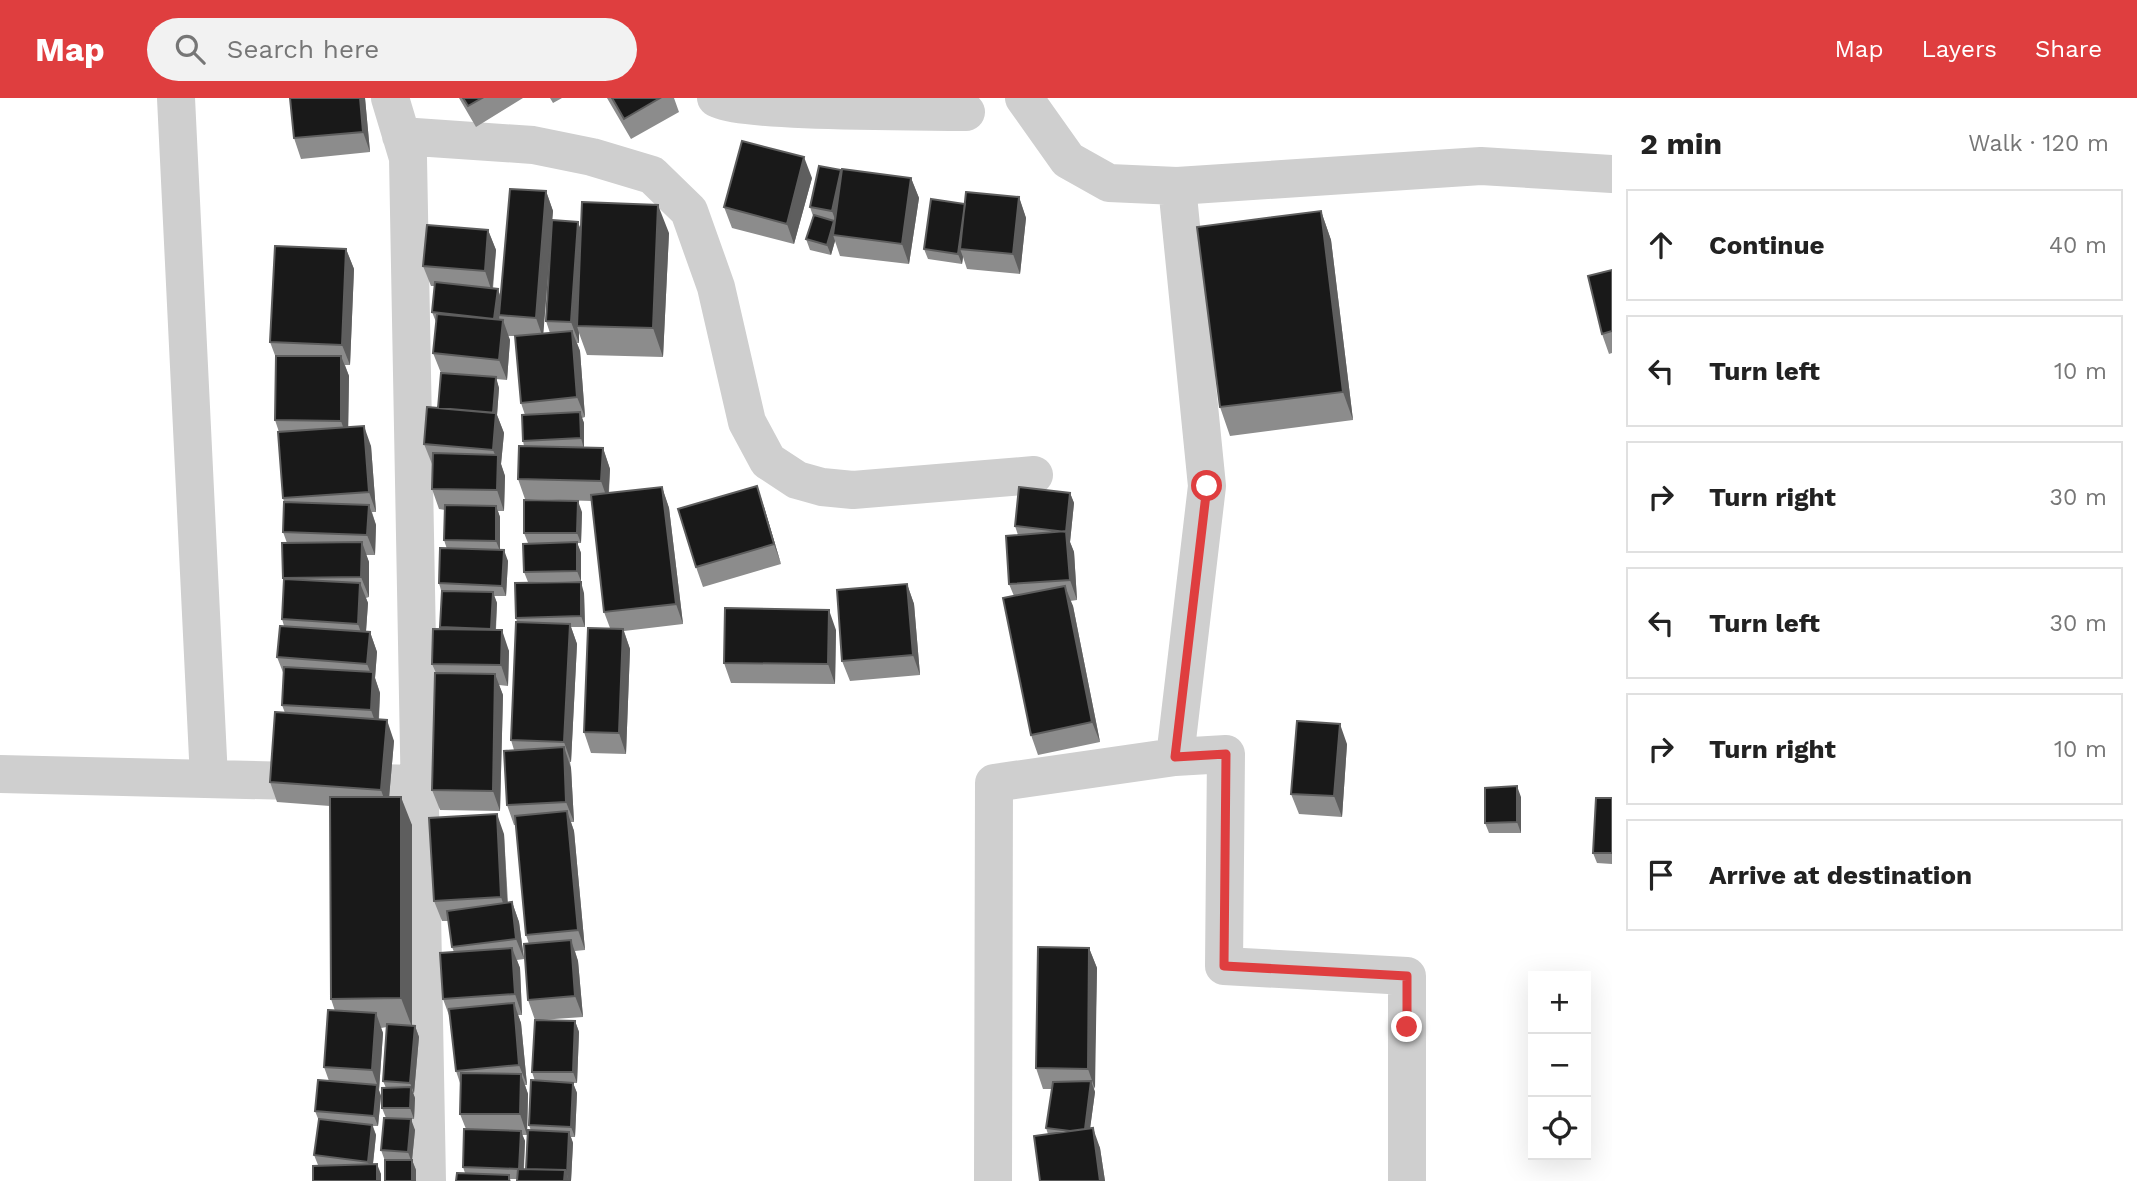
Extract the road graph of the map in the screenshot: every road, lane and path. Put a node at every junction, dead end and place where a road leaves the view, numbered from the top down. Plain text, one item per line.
1 (176, 98) edge
2 (390, 98) edge
3 (716, 98) edge
4 (1024, 98) edge
5 (966, 112) dead end
6 (401, 136) junction
7 (1612, 174) edge
8 (1177, 186) junction
9 (1034, 475) dead end
10 (1175, 757) junction
11 (0, 774) edge
12 (209, 779) junction
13 (418, 784) junction
14 (426, 1181) edge
15 (993, 1181) edge
16 (1407, 1181) edge

1 - 12 street
2 - 6 street
3 - 5 street
4 - 8 street
6 - 9 street
6 - 13 street
7 - 8 street
8 - 10 street
10 - 15 street
10 - 16 street
11 - 12 street
12 - 13 street
13 - 14 street

